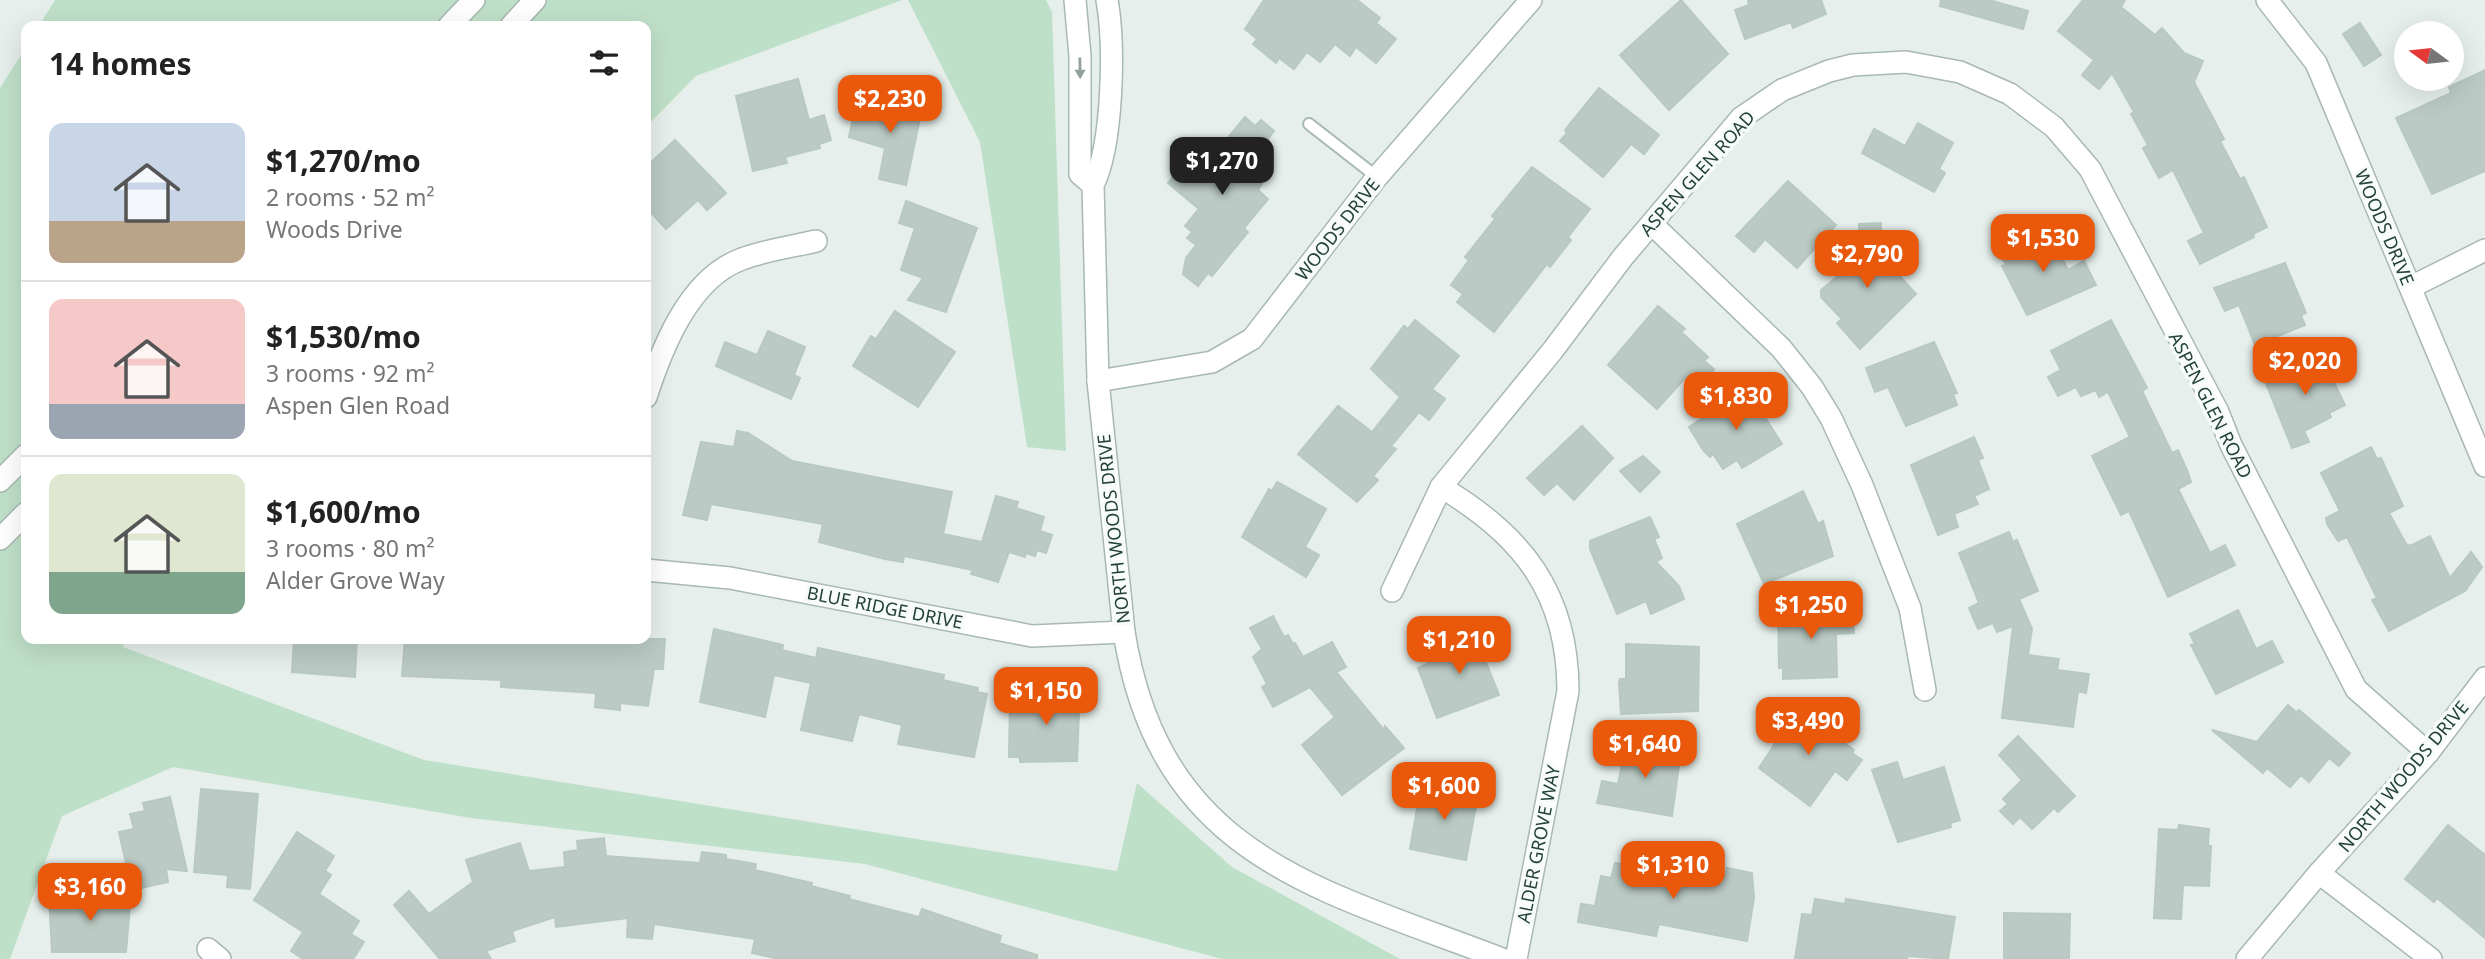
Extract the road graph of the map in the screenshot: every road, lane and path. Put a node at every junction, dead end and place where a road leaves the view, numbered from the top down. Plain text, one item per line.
1 (474, 0) edge
2 (535, 0) edge
3 (1076, 0) edge
4 (1107, 0) edge
5 (1531, 0) edge
6 (2267, 0) edge
7 (454, 21) edge
8 (516, 21) edge
9 (1309, 124) dead end
10 (1377, 177) junction
11 (1093, 186) junction
12 (1651, 224) junction
13 (816, 241) dead end
14 (2485, 250) edge
15 (2411, 287) junction
16 (1098, 381) junction
17 (651, 382) edge
18 (21, 460) edge
19 (2485, 466) edge
20 (0, 481) edge
21 (1441, 487) junction
22 (21, 518) edge
23 (0, 539) edge
24 (651, 570) edge
25 (1392, 591) dead end
26 (1124, 632) junction
27 (2485, 678) edge
28 (1925, 690) dead end
29 (2428, 753) junction
30 (2319, 873) junction
31 (1502, 959) edge
32 (1516, 959) edge
33 (2247, 959) edge
34 (2431, 959) edge

1 - 7 street
2 - 8 street
3 -> 11 street, NORTH WOODS DRIVE
4 - 11 street, NORTH WOODS DRIVE
5 - 10 street, WOODS DRIVE
6 - 15 street, WOODS DRIVE
9 - 10 lane
10 - 16 street, WOODS DRIVE
11 - 16 street, NORTH WOODS DRIVE
12 - 21 street, ASPEN GLEN ROAD
12 - 28 street
12 - 29 street, ASPEN GLEN ROAD
13 - 17 street
14 - 15 street
15 - 19 street, WOODS DRIVE
16 - 26 street, NORTH WOODS DRIVE
18 - 20 street
21 - 25 street, ASPEN GLEN ROAD
21 - 32 street, ALDER GROVE WAY
22 - 23 street
24 - 26 street, BLUE RIDGE DRIVE
26 - 31 street, NORTH WOODS DRIVE
27 - 29 street, NORTH WOODS DRIVE
29 - 30 street, NORTH WOODS DRIVE
30 - 33 street, NORTH WOODS DRIVE
30 - 34 street

